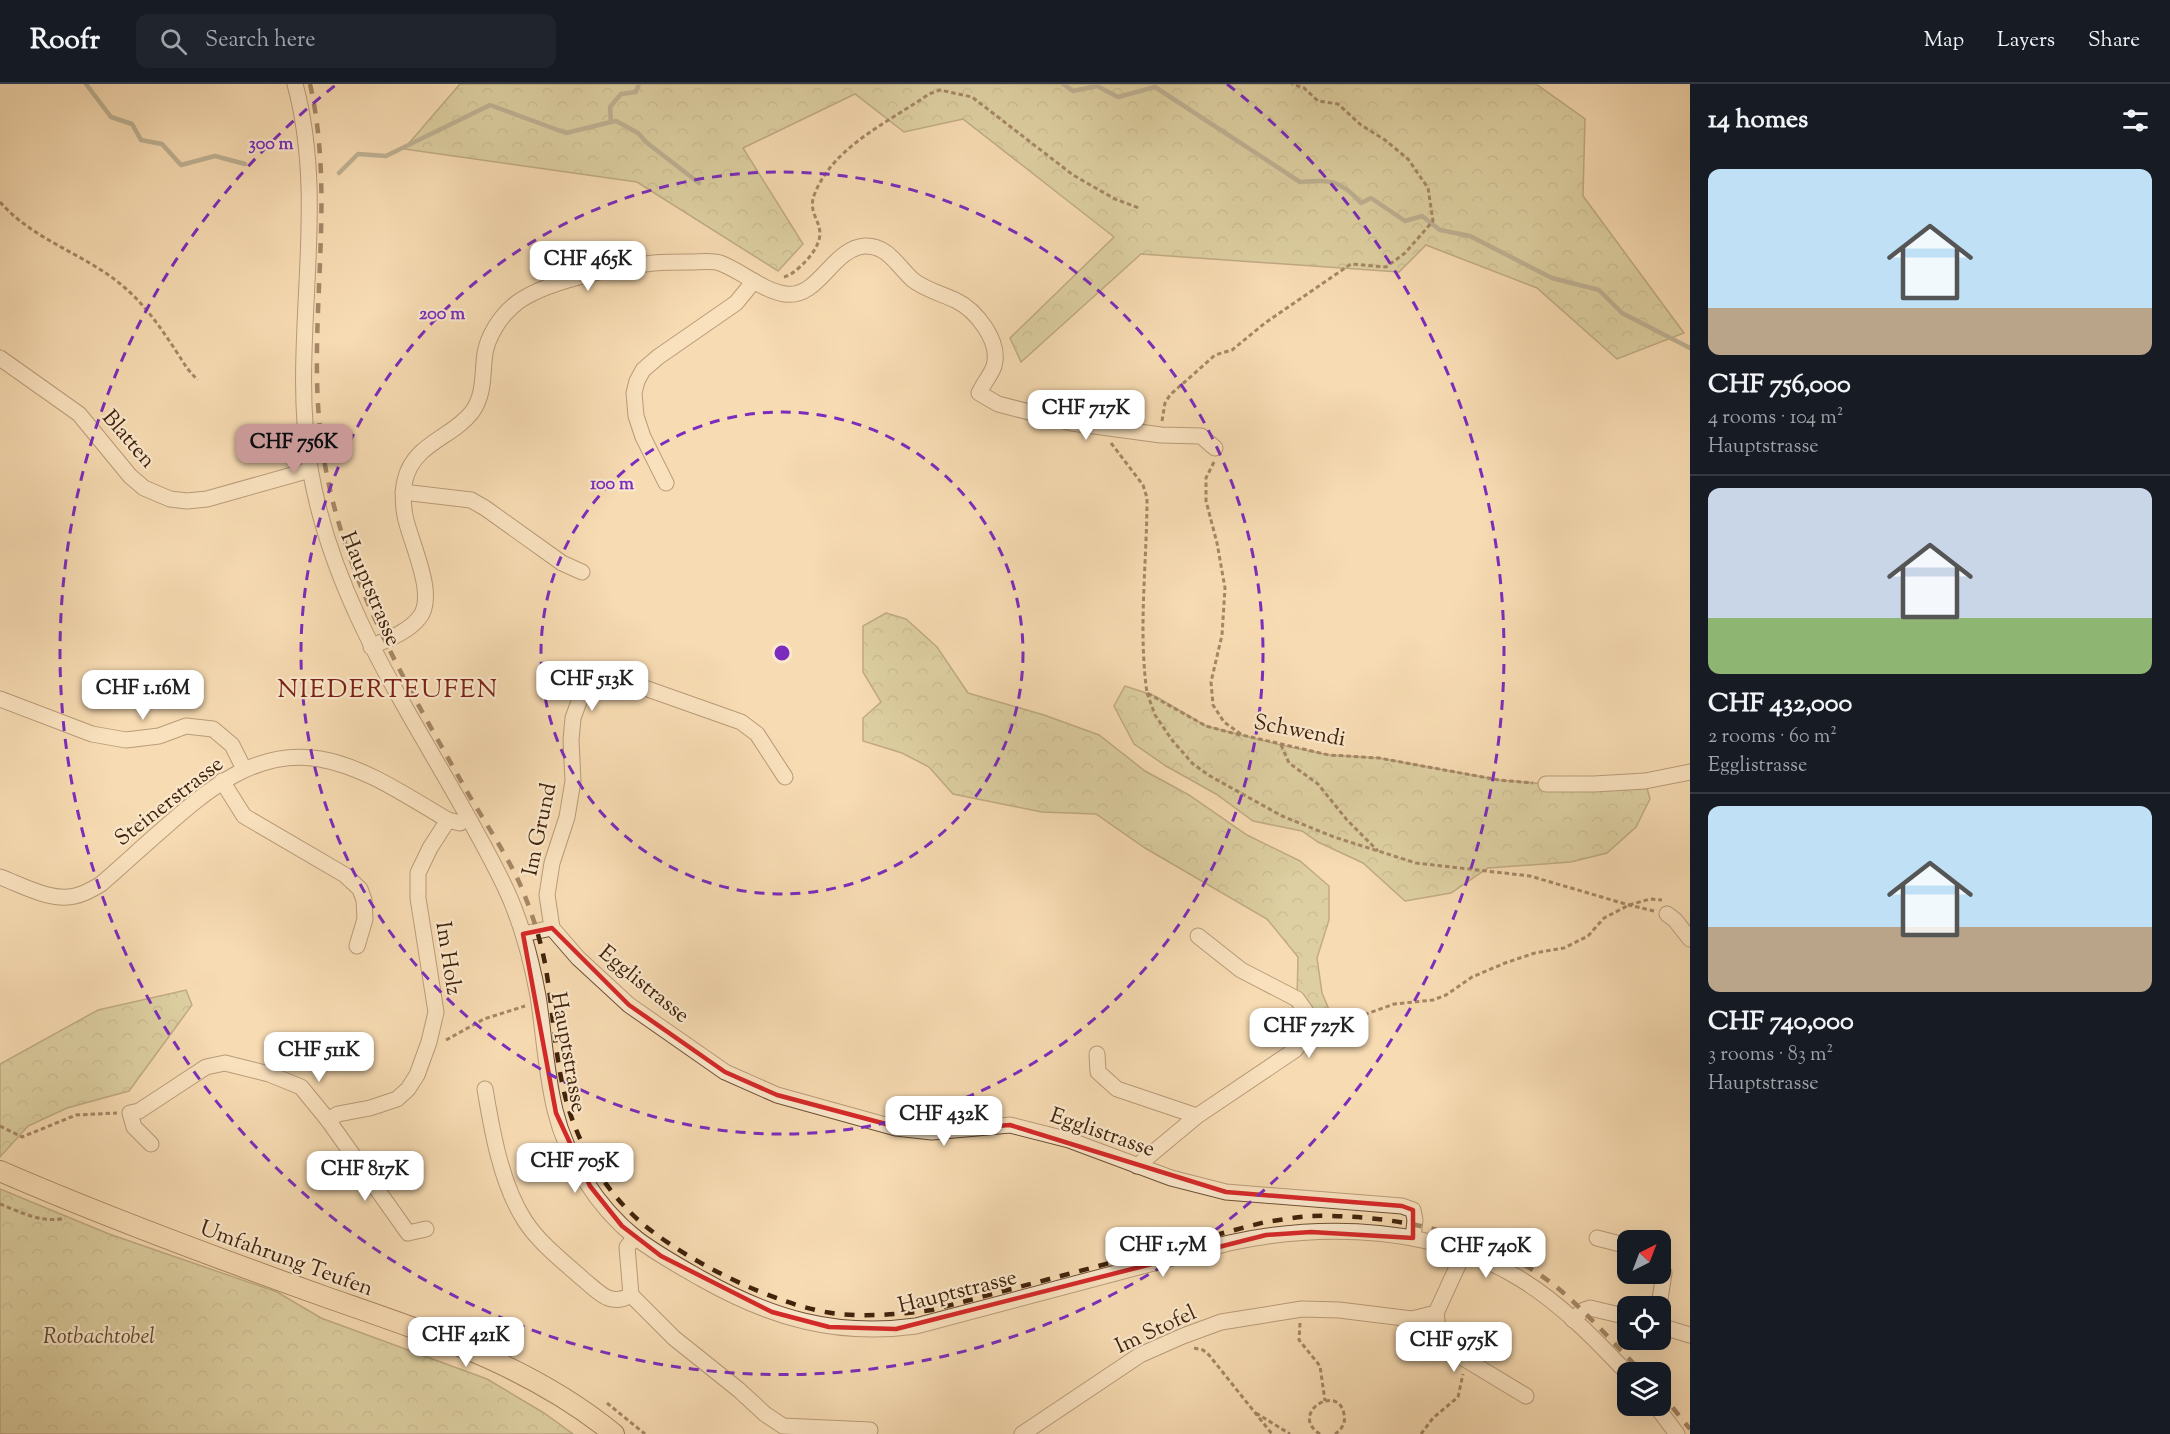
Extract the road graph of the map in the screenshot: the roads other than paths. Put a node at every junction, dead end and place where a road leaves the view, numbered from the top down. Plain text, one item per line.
1 (296, 84) edge
2 (754, 281) junction
3 (0, 358) edge
4 (1215, 448) road end
5 (310, 470) junction
6 (666, 483) dead end
7 (403, 492) junction
8 (582, 572) dead end
9 (371, 646) junction
10 (0, 699) edge
11 (244, 769) junction
12 (1690, 772) edge
13 (785, 777) dead end
14 (222, 781) junction
15 (1546, 784) road end
16 (467, 818) junction
17 (448, 820) junction
18 (0, 877) edge
19 (1668, 907) road end
20 (552, 928) junction
21 (523, 934) junction
22 (1198, 936) dead end
23 (1690, 939) edge
24 (357, 946) dead end
25 (1097, 1054) dead end
26 (485, 1089) dead end
27 (1197, 1116) junction
28 (328, 1120) junction
29 (151, 1144) dead end
30 (1137, 1166) junction
31 (0, 1171) edge
32 (426, 1228) dead end
33 (635, 1238) junction
34 (1413, 1238) junction
35 (1597, 1238) dead end
36 (1617, 1243) edge
37 (1464, 1252) junction
38 (631, 1295) junction
39 (1436, 1313) junction
40 (1617, 1314) edge
41 (1573, 1320) junction
42 (1671, 1329) edge
43 (1690, 1335) edge
44 (1617, 1363) edge
45 (1526, 1396) dead end
46 (1664, 1416) edge
47 (870, 1430) dead end
48 (614, 1434) edge
49 (1022, 1434) edge
50 (1677, 1434) edge

1 - 5 street, Hauptstrasse
2 - 4 street
2 - 6 street
2 - 7 street
3 - 5 street, Blatten
5 - 9 street, Hauptstrasse
7 - 8 street
7 - 9 street
9 - 16 street, Hauptstrasse
10 - 11 street
11 - 14 street, Steinerstrasse
11 - 17 street, Steinerstrasse
12 - 15 street
13 - 20 street, Im Grund
14 - 18 street, Steinerstrasse
14 - 24 street
16 - 17 street
16 - 21 street, Hauptstrasse
17 - 28 street, Im Holz
19 - 23 street
20 - 21 street
20 - 30 street, Egglistrasse
21 - 33 street, Hauptstrasse
22 - 27 street
25 - 27 street
26 - 38 street
27 - 30 street
28 - 29 street
28 - 32 street
30 - 34 street, Egglistrasse
31 - 48 main road, Umfahrung Teufen
33 - 34 street, Hauptstrasse
33 - 38 street
34 - 37 street, Hauptstrasse
35 - 36 street
37 - 39 street
37 - 41 street, Hauptstrasse
38 - 47 street
39 - 45 street
39 - 49 street, Im Stofel
40 - 41 street
41 - 44 street, Hauptstrasse
42 - 43 street
46 - 50 street

